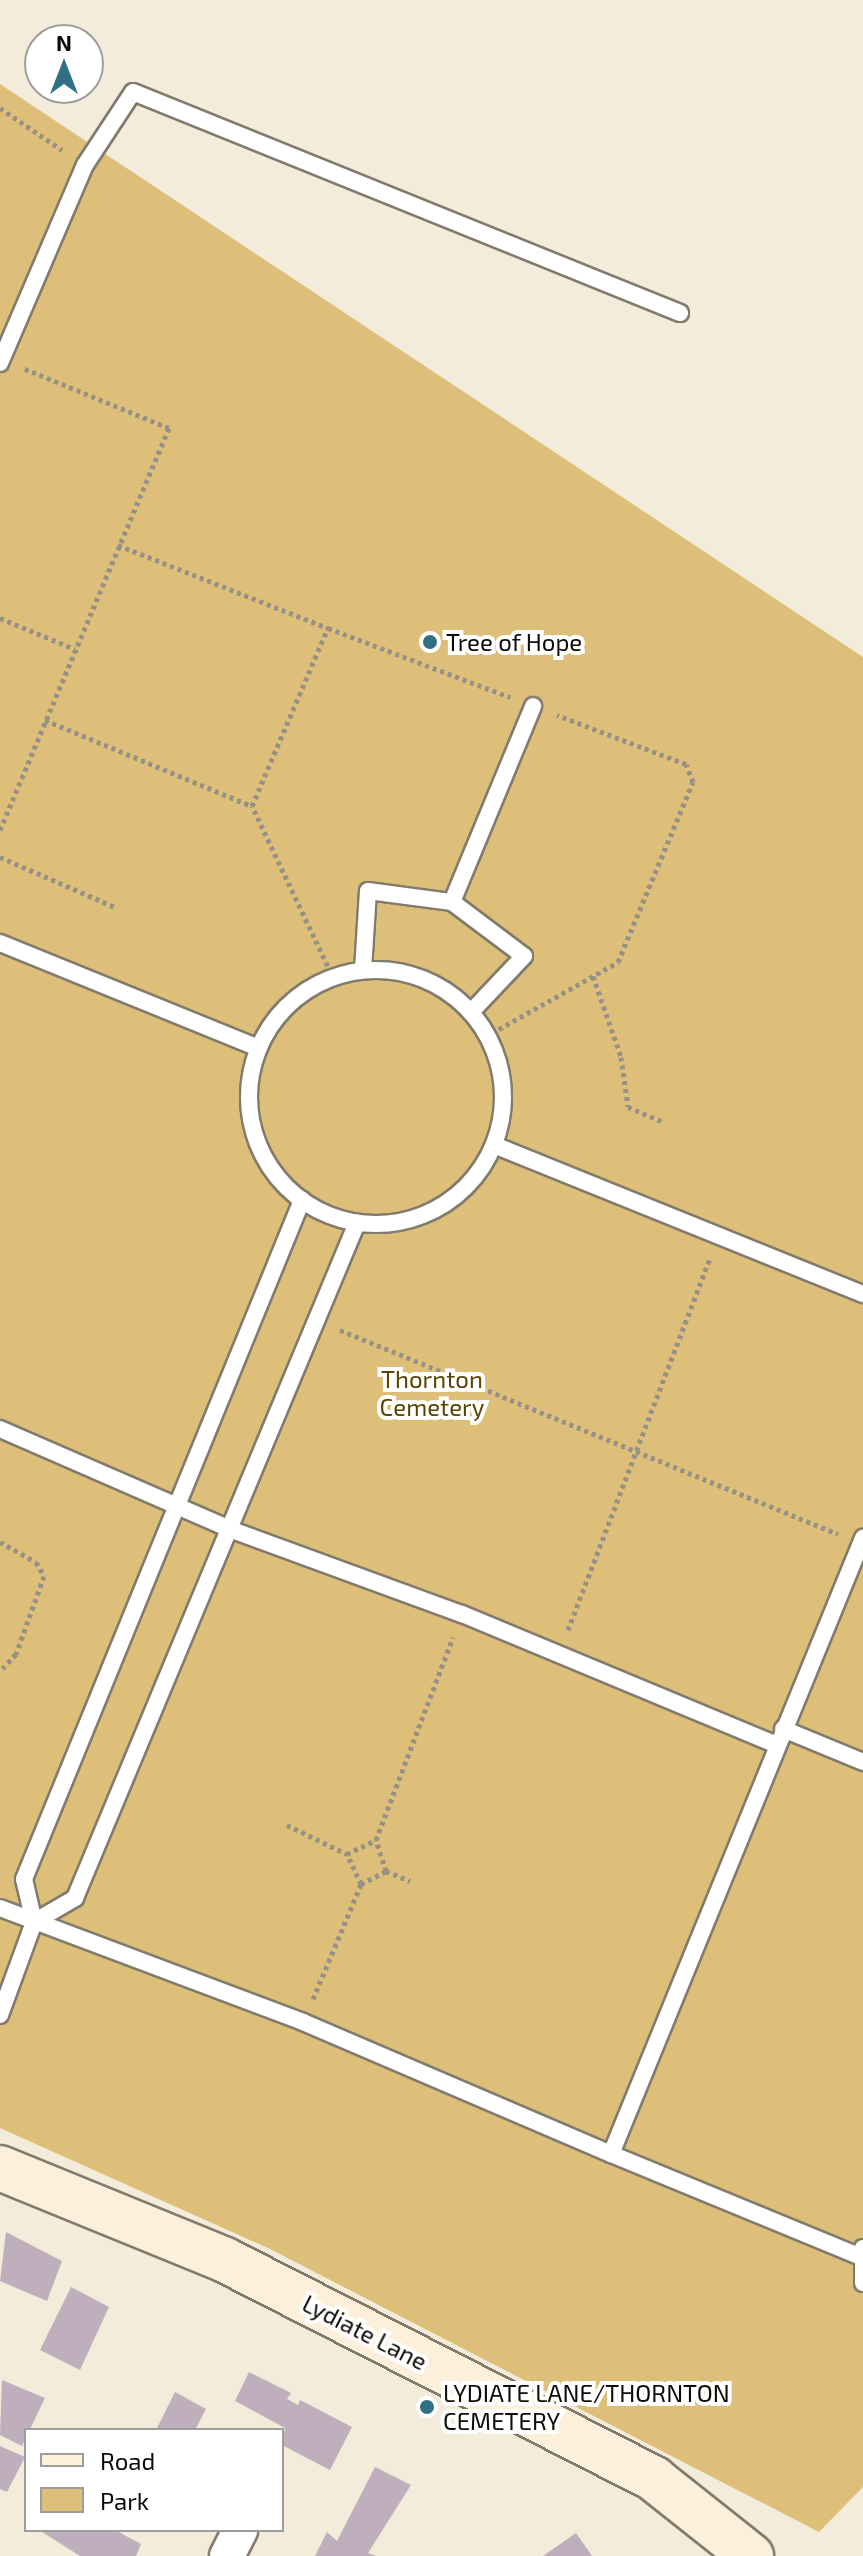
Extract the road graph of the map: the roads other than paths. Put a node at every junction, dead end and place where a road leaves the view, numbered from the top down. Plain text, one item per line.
1 (680, 313) dead end
2 (1, 361) edge
3 (533, 706) road end
4 (452, 902) junction
5 (0, 943) edge
6 (363, 970) junction
7 (471, 1012) junction
8 (258, 1048) junction
9 (494, 1145) junction
10 (302, 1200) junction
11 (357, 1223) junction
12 (863, 1294) edge
13 (0, 1429) edge
14 (178, 1504) junction
15 (232, 1530) junction
16 (862, 1541) edge
17 (783, 1729) junction
18 (776, 1745) junction
19 (863, 1762) edge
20 (0, 1908) edge
21 (34, 1922) junction
22 (0, 2015) edge
23 (611, 2154) junction
24 (0, 2168) edge
25 (862, 2253) edge
26 (863, 2283) edge
27 (239, 2532) edge
28 (227, 2556) edge
29 (751, 2556) edge

1 - 2 lane
3 - 4 lane
4 - 6 lane
4 - 7 lane
5 - 8 lane
6 - 7 lane
6 - 8 lane
7 - 9 lane
8 - 10 lane
9 - 11 lane
9 - 12 lane
10 - 11 lane
10 - 14 lane
11 - 15 lane
13 - 14 lane
14 - 15 lane
14 - 21 lane
15 - 18 lane
15 - 21 lane
16 - 17 lane
17 - 18 lane
17 - 19 lane
18 - 23 lane
20 - 21 lane
21 - 22 lane
21 - 23 lane
23 - 25 lane
24 - 29 main road, Lydiate Lane
25 - 26 lane
27 - 28 street

